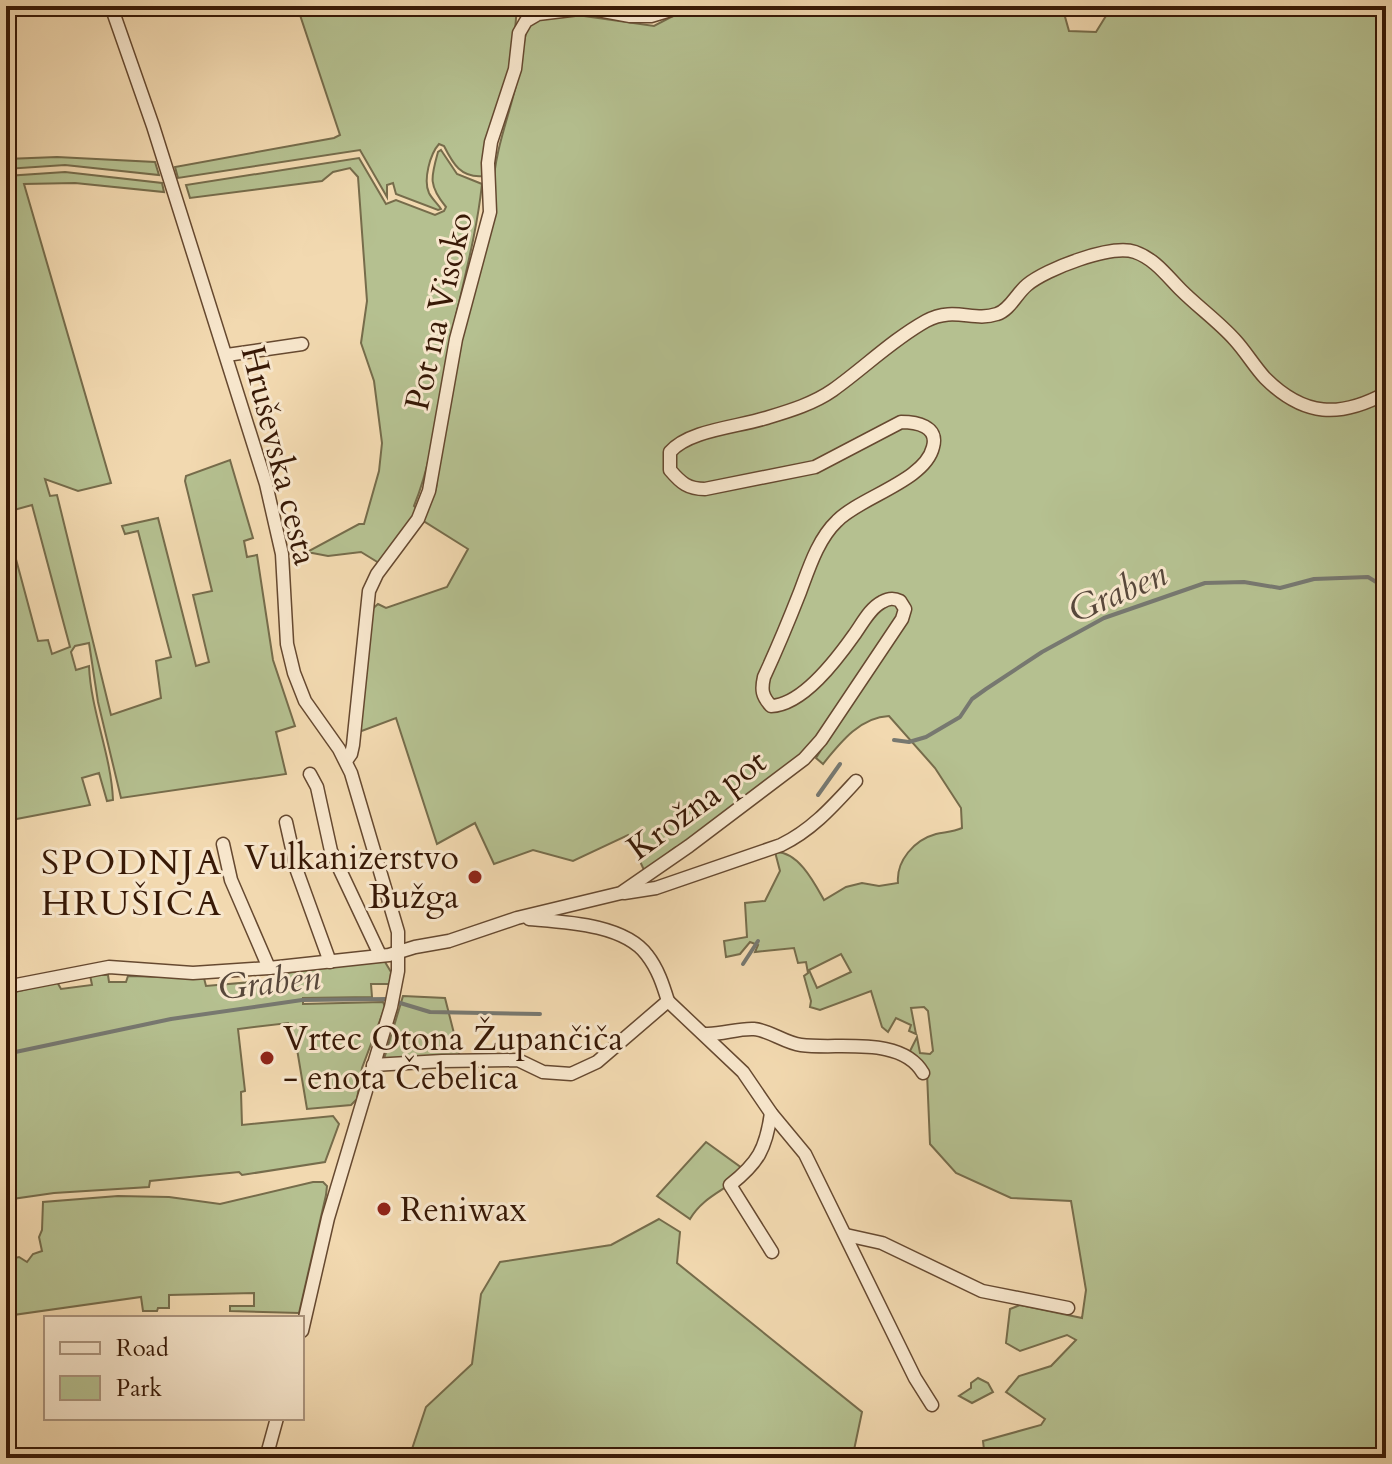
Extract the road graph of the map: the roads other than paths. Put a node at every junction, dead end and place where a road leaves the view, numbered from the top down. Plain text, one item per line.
1 (111, 6) edge
2 (526, 6) edge
3 (684, 6) edge
4 (526, 21) junction
5 (302, 344) dead end
6 (227, 355) junction
7 (1386, 393) edge
8 (346, 761) junction
9 (310, 774) dead end
10 (856, 781) dead end
11 (286, 822) dead end
12 (223, 844) dead end
13 (621, 893) junction
14 (517, 918) junction
15 (399, 952) junction
16 (380, 955) junction
17 (330, 962) junction
18 (269, 968) junction
19 (6, 987) edge
20 (668, 1001) junction
21 (705, 1034) junction
22 (373, 1065) junction
23 (923, 1073) dead end
24 (771, 1113) junction
25 (846, 1235) junction
26 (772, 1252) dead end
27 (1068, 1308) dead end
28 (304, 1322) edge
29 (932, 1405) dead end
30 (276, 1420) edge
31 (266, 1458) edge

1 - 6 street, Hruševska cesta
2 - 4 street, Pot na Visoko
3 - 4 street
4 - 8 street, Pot na Visoko
5 - 6 street
6 - 8 street, Hruševska cesta
7 - 13 street, Krožna pot
8 - 15 street, Hruševska cesta
9 - 16 street
10 - 13 street, Krožna pot
11 - 17 street
12 - 18 street
13 - 14 street, Krožna pot
14 - 15 street, Krožna pot
14 - 20 street, Krožna pot
15 - 16 street, Krožna pot
15 - 22 street, Hruševska cesta
16 - 17 street, Krožna pot
17 - 18 street, Krožna pot
18 - 19 street, Krožna pot
20 - 21 street, Krožna pot
20 - 22 street
21 - 23 street
21 - 24 street, Krožna pot
22 - 28 street, Hruševska cesta
24 - 25 street, Krožna pot
24 - 26 street
25 - 27 street
25 - 29 street, Krožna pot
30 - 31 street

